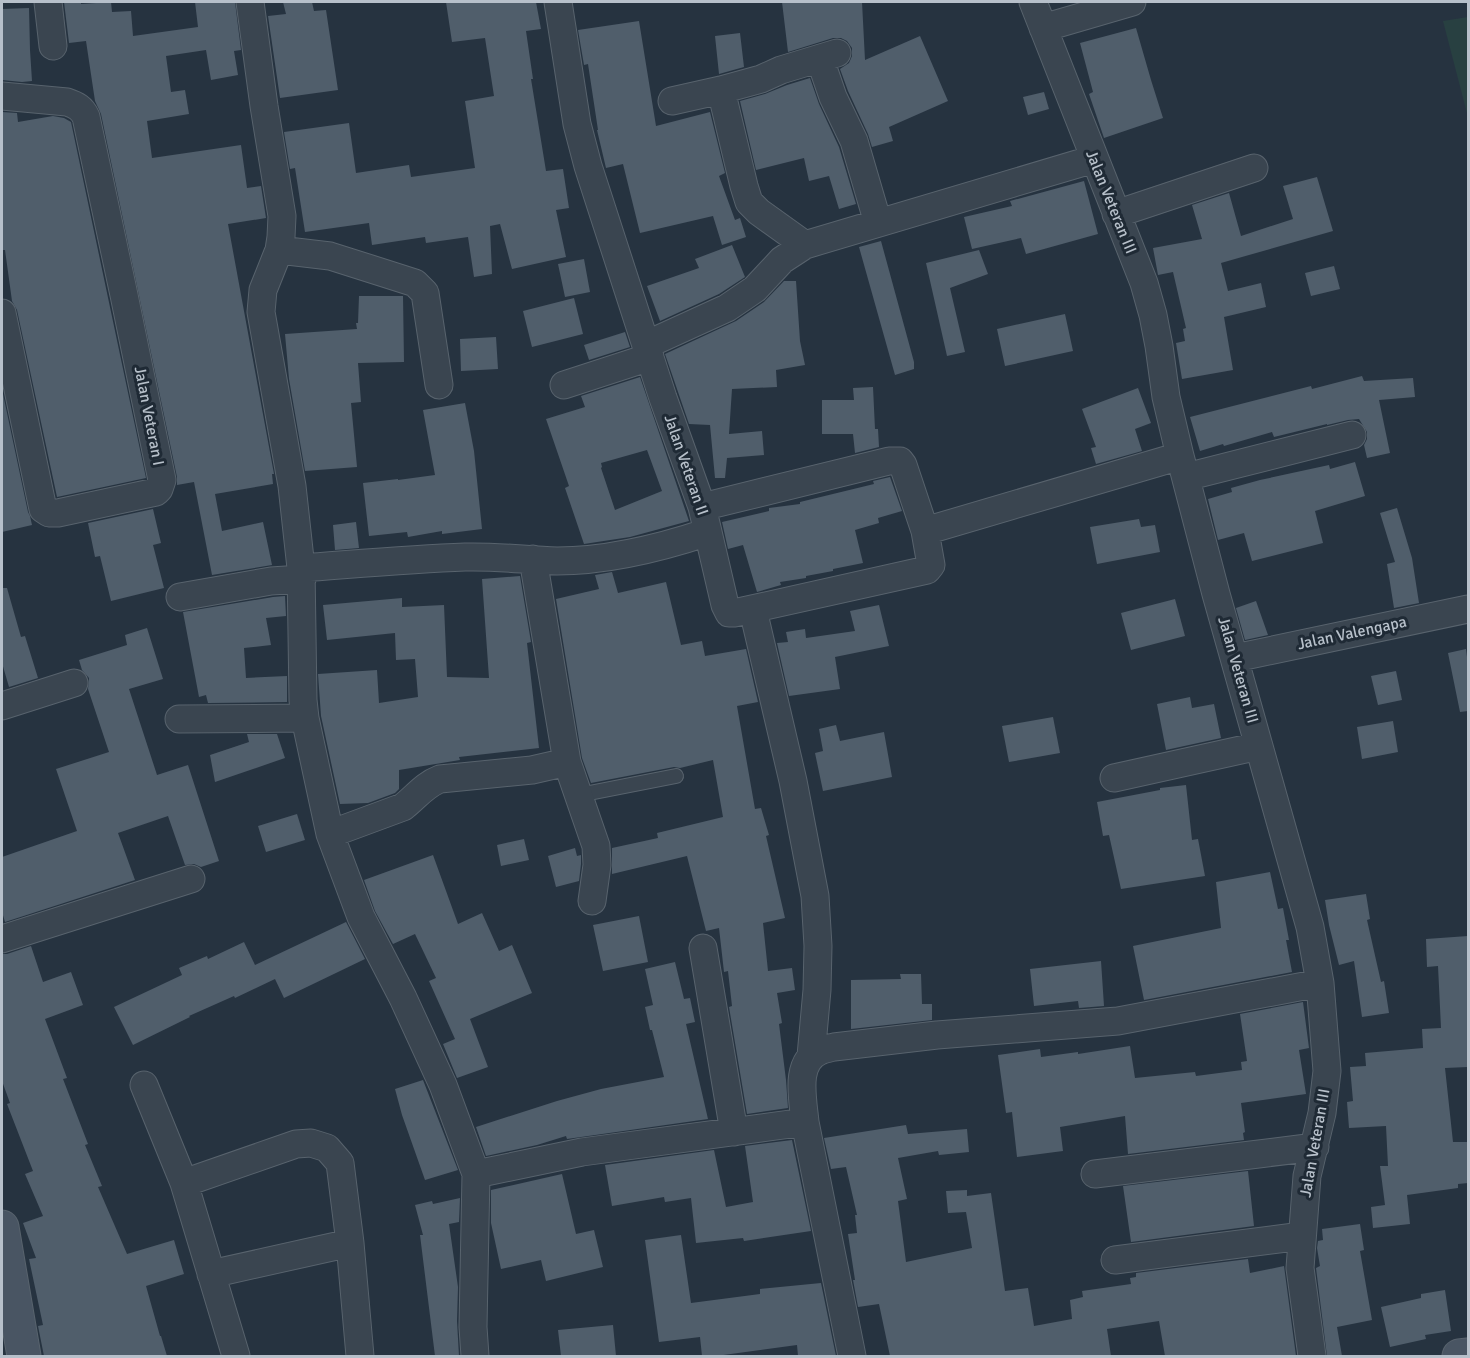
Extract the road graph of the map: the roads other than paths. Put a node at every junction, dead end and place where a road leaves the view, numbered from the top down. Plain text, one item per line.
1 (48, 2) edge
2 (250, 2) edge
3 (558, 2) edge
4 (1033, 2) edge
5 (1132, 2) edge
6 (1043, 28) junction
7 (53, 46) dead end
8 (721, 90) junction
9 (2, 96) edge
10 (672, 101) dead end
11 (1094, 159) junction
12 (1254, 168) dead end
13 (1116, 214) junction
14 (878, 223) junction
15 (805, 245) junction
16 (279, 250) junction
17 (2, 313) edge
18 (648, 351) junction
19 (564, 385) dead end
20 (439, 386) dead end
21 (1352, 435) dead end
22 (1183, 466) junction
23 (705, 520) junction
24 (925, 531) junction
25 (533, 559) junction
26 (302, 574) junction
27 (180, 597) dead end
28 (1468, 609) edge
29 (753, 610) junction
30 (1235, 658) junction
31 (74, 683) dead end
32 (2, 706) edge
33 (305, 718) junction
34 (179, 719) dead end
35 (1259, 746) junction
36 (567, 762) junction
37 (676, 776) dead end
38 (1114, 778) dead end
39 (579, 795) junction
40 (330, 834) junction
41 (190, 879) dead end
42 (592, 901) dead end
43 (2, 939) edge
44 (703, 948) dead end
45 (1320, 983) junction
46 (811, 1056) junction
47 (144, 1085) dead end
48 (805, 1122) junction
49 (734, 1132) junction
50 (1315, 1147) junction
51 (476, 1174) junction
52 (1095, 1174) dead end
53 (184, 1183) junction
54 (2, 1227) edge
55 (1302, 1236) junction
56 (350, 1243) junction
57 (1115, 1260) dead end
58 (212, 1274) junction
59 (1468, 1355) edge
60 (24, 1356) edge
61 (236, 1356) edge
62 (360, 1356) edge
63 (475, 1356) edge
64 (852, 1356) edge
65 (1312, 1356) edge
66 (1459, 1356) edge

1 - 7 street
2 - 16 street
3 - 18 street, Jalan Veteran II
4 - 6 street, Jalan Veteran III
5 - 6 street
6 - 11 street, Jalan Veteran III
8 - 10 street
8 - 14 street
8 - 15 street
9 - 17 street, Jalan Veteran I
11 - 13 street, Jalan Veteran III
11 - 14 street
12 - 13 street
13 - 22 street, Jalan Veteran III
14 - 15 street
15 - 18 street
16 - 20 street
16 - 26 street
18 - 19 street
18 - 23 street, Jalan Veteran II
21 - 22 street
22 - 24 street
22 - 30 street, Jalan Veteran III
23 - 24 street
23 - 25 street, Jalan Veteran II
23 - 29 street
24 - 29 street
25 - 26 street, Jalan Veteran II
25 - 36 street
26 - 27 street, Jalan Veteran II
26 - 33 street
28 - 30 street, Jalan Valengapa
29 - 46 street
30 - 35 street, Jalan Veteran III
31 - 32 street
33 - 34 street
33 - 40 street
35 - 38 street
35 - 45 street, Jalan Veteran III
36 - 39 street
36 - 40 street
37 - 39 lane
39 - 42 street
40 - 51 street
41 - 43 street
44 - 49 street
45 - 46 street
45 - 50 street, Jalan Veteran III
46 - 48 street
47 - 53 street
48 - 49 street
48 - 64 street
49 - 51 street
50 - 52 street
50 - 55 street, Jalan Veteran III
51 - 63 street
53 - 56 street
53 - 58 street
54 - 60 street
55 - 57 street
55 - 65 street, Jalan Veteran III
56 - 58 street
56 - 62 street
58 - 61 street
59 - 66 street

